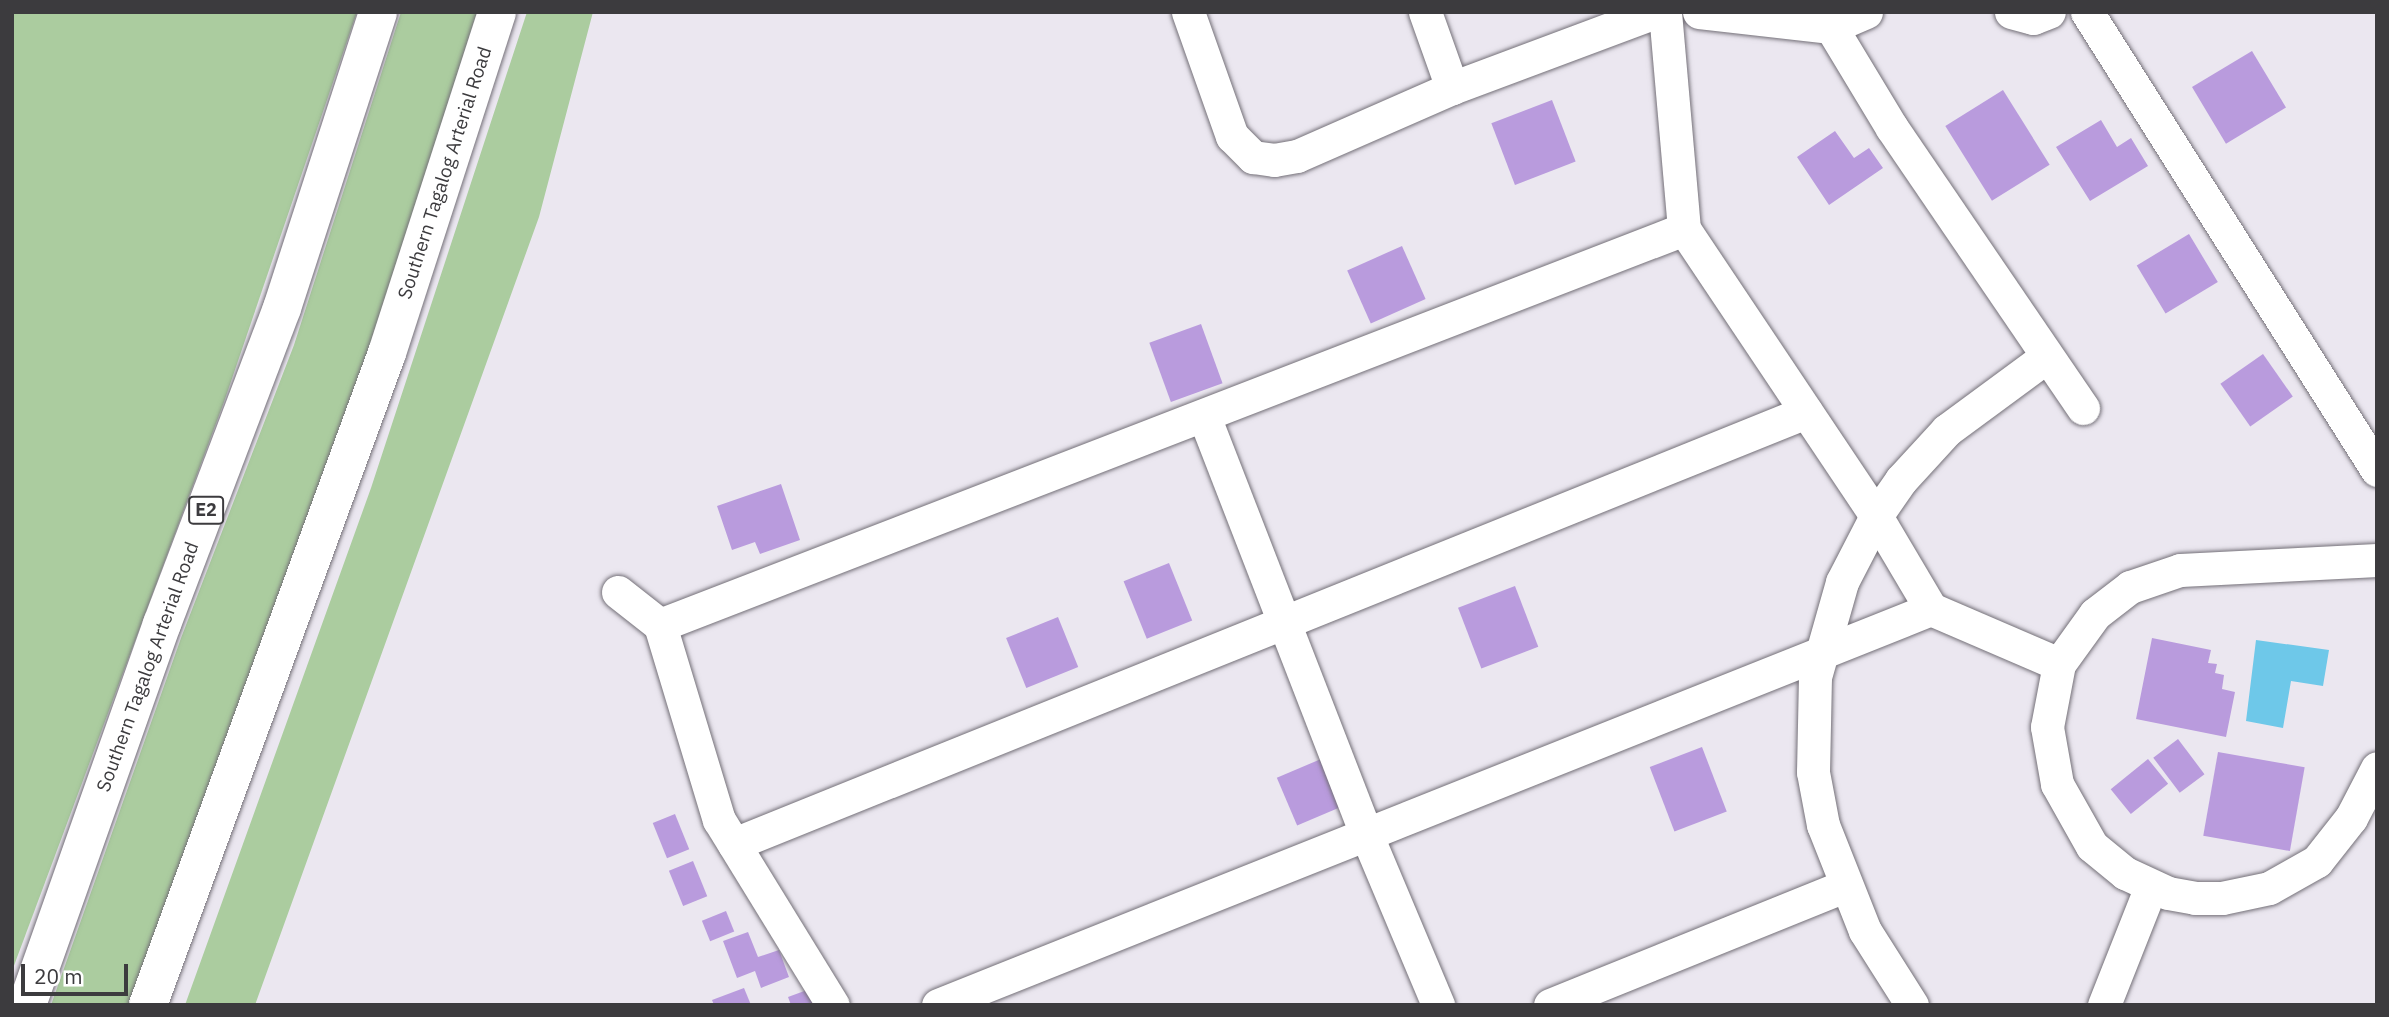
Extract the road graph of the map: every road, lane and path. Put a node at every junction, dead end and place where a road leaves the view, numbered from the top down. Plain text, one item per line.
1 (378, 12) edge
2 (497, 12) edge
3 (1188, 12) edge
4 (1425, 12) edge
5 (1655, 12) edge
6 (1665, 12) edge
7 (1699, 12) edge
8 (1866, 12) edge
9 (2011, 12) edge
10 (2049, 12) edge
11 (2087, 12) edge
12 (1831, 27) junction
13 (1452, 88) junction
14 (1684, 229) junction
15 (2046, 357) junction
16 (2083, 408) dead end
17 (1806, 412) junction
18 (1204, 416) junction
19 (2377, 470) edge
20 (1876, 516) junction
21 (2377, 560) edge
22 (618, 592) dead end
23 (1931, 610) junction
24 (1283, 624) junction
25 (660, 625) junction
26 (1821, 650) junction
27 (2059, 664) junction
28 (2377, 768) edge
29 (1365, 831) junction
30 (734, 844) junction
31 (1844, 886) junction
32 (2151, 886) junction
33 (27, 1005) edge
34 (148, 1005) edge
35 (833, 1005) edge
36 (938, 1005) edge
37 (1438, 1005) edge
38 (1550, 1005) edge
39 (1912, 1005) edge
40 (2104, 1005) edge

1 - 33 highway, Southern Tagalog Arterial Road / E2
2 - 34 highway, Southern Tagalog Arterial Road
3 - 13 street
4 - 13 street
5 - 13 street
6 - 14 street
7 - 12 street
8 - 12 street
9 - 10 street
11 - 19 street
12 - 15 street
14 - 17 street
14 - 18 street
15 - 16 street
15 - 20 street
17 - 20 street
17 - 24 street
18 - 24 street
18 - 25 street
20 - 23 street
20 - 26 street
21 - 27 street
22 - 25 street
23 - 26 street
23 - 27 street
24 - 29 street
24 - 30 street
25 - 30 street
26 - 29 street
26 - 31 street
27 - 32 street
28 - 32 street
29 - 36 street
29 - 37 street
30 - 35 street
31 - 38 street
31 - 39 street
32 - 40 street

